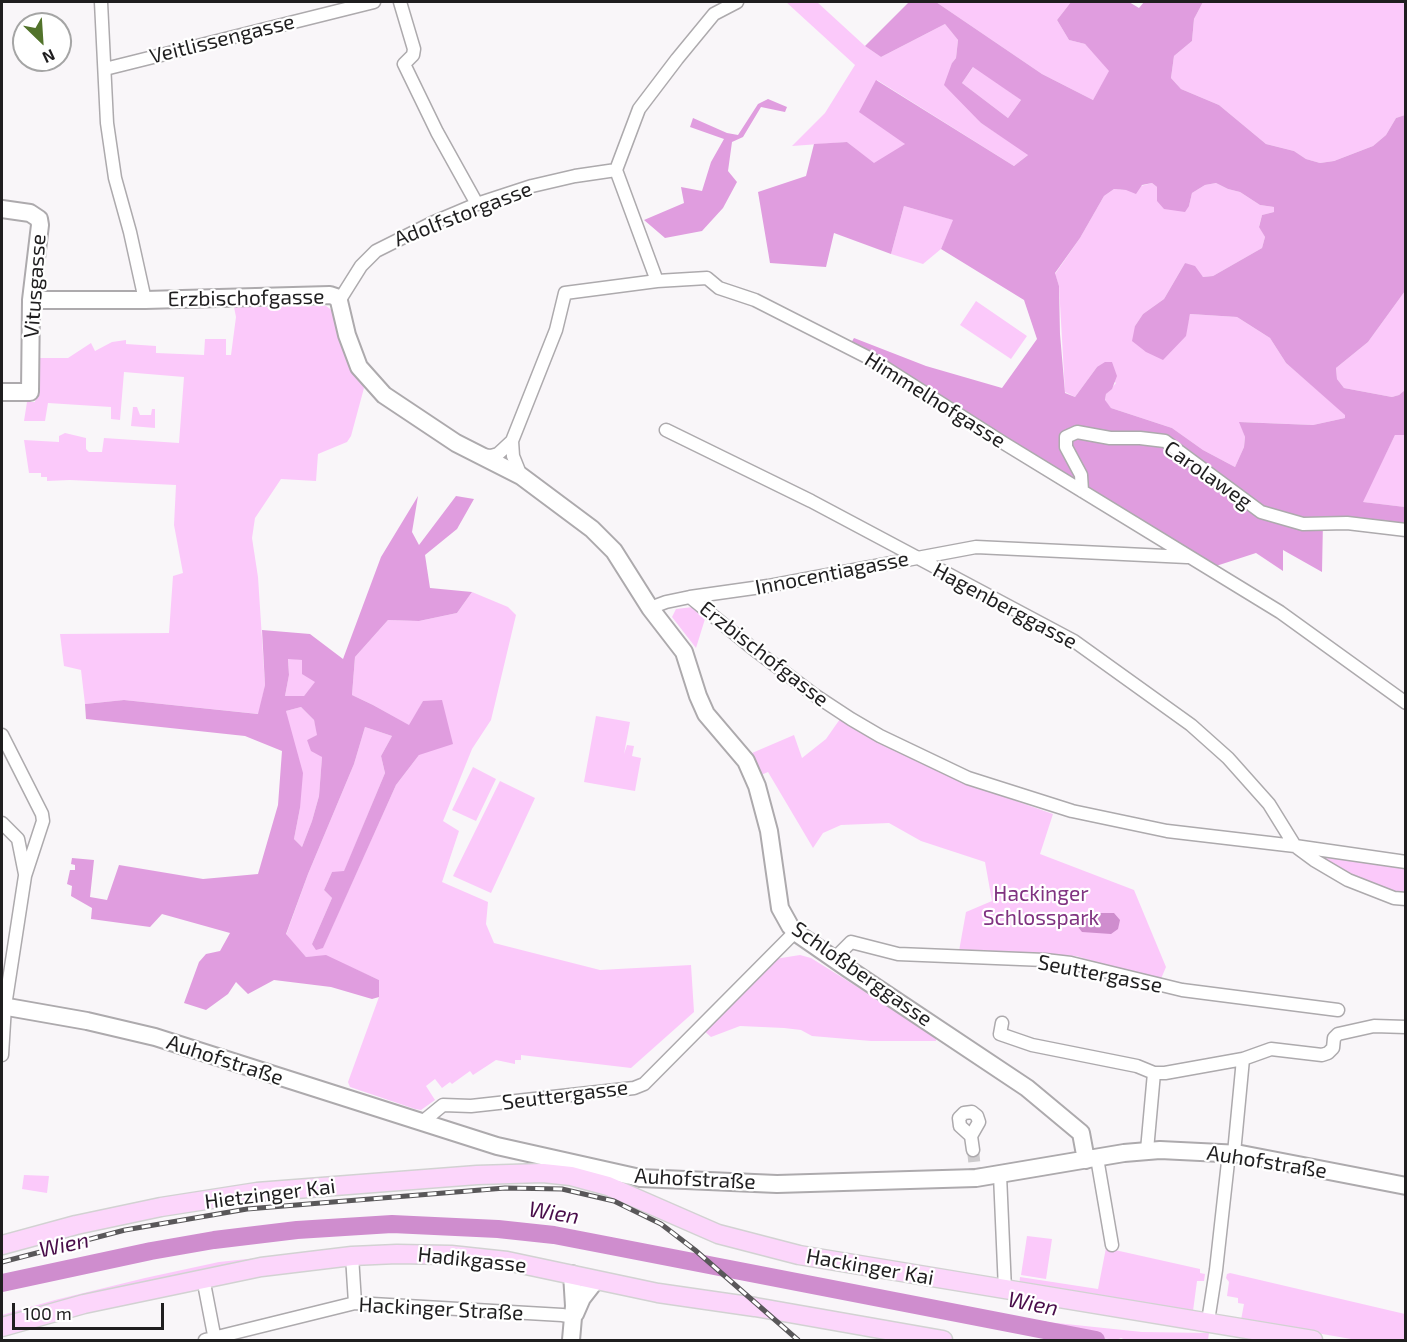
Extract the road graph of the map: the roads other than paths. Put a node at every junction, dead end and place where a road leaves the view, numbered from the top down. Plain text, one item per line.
1 (101, 2) edge
2 (374, 2) edge
3 (400, 2) edge
4 (737, 2) edge
5 (105, 69) junction
6 (616, 170) junction
7 (477, 204) junction
8 (2, 209) edge
9 (657, 281) junction
10 (31, 300) junction
11 (145, 300) junction
12 (339, 301) junction
13 (2, 392) edge
14 (666, 430) dead end
15 (512, 441) junction
16 (479, 455) junction
17 (521, 476) junction
18 (1082, 491) junction
19 (1406, 530) edge
20 (915, 557) junction
21 (1189, 558) junction
22 (690, 597) junction
23 (650, 608) junction
24 (1406, 703) edge
25 (2, 735) edge
26 (2, 823) edge
27 (18, 839) junction
28 (39, 839) junction
29 (1295, 846) junction
30 (1406, 862) edge
31 (25, 876) junction
32 (1406, 899) edge
33 (795, 932) junction
34 (834, 959) junction
35 (3, 1006) edge
36 (1338, 1010) dead end
37 (1002, 1023) dead end
38 (1406, 1027) edge
39 (2, 1055) edge
40 (1244, 1059) junction
41 (1154, 1073) junction
42 (421, 1123) junction
43 (971, 1136) dead end
44 (973, 1150) tunnel mouth
45 (1147, 1150) junction
46 (1232, 1153) junction
47 (1092, 1159) junction
48 (543, 1173) joint
49 (1000, 1175) junction
50 (1406, 1186) edge
51 (2, 1245) edge
52 (1112, 1245) dead end
53 (352, 1256) junction
54 (572, 1274) junction
55 (203, 1278) junction
56 (596, 1280) junction
57 (1005, 1290) junction
58 (355, 1303) junction
59 (574, 1317) junction
60 (1208, 1322) junction
61 (2, 1327) edge
62 (212, 1340) edge
63 (571, 1341) edge
64 (943, 1341) edge
65 (1313, 1341) edge

1 - 5 street
2 - 5 street, Veitlissengasse
3 - 7 street
4 - 6 street
5 - 11 street
6 - 7 street, Adolfstorgasse
6 - 9 street
7 - 12 street, Adolfstorgasse
8 - 10 street, Vitusgasse
9 - 15 street, Himmelhofgasse
9 - 18 street, Himmelhofgasse
10 - 11 street, Erzbischofgasse
10 - 13 street, Vitusgasse
11 - 12 street, Erzbischofgasse
12 - 16 street, Erzbischofgasse
14 - 20 street, Hagenberggasse
15 - 16 street
15 - 17 street
16 - 17 street, Erzbischofgasse
17 - 23 street, Erzbischofgasse
18 - 19 street, Carolaweg
18 - 21 street, Himmelhofgasse
20 - 21 street, Innocentiagasse
20 - 22 street, Innocentiagasse
20 - 29 street, Hagenberggasse
21 - 24 street, Himmelhofgasse
22 - 23 street, Erzbischofgasse
22 - 29 street, Erzbischofgasse
23 - 33 street, Schloßberggasse
25 - 28 street
26 - 27 street
27 - 28 street
27 - 31 street
28 - 31 street
29 - 30 street, Erzbischofgasse
29 - 32 street, Erzbischofgasse
31 - 35 street
33 - 34 street, Schloßberggasse
33 - 42 street, Seuttergasse
34 - 36 street, Seuttergasse
34 - 47 street, Schloßberggasse
35 - 39 street
35 - 42 street, Auhofstraße
37 - 41 street
38 - 40 street
40 - 41 street
40 - 46 street
41 - 45 street
42 - 49 street, Auhofstraße
43 - 44 street
45 - 46 street, Auhofstraße
45 - 47 street, Auhofstraße
46 - 50 street, Auhofstraße
46 - 60 street
47 - 49 street, Auhofstraße
47 - 52 street
48 - 51 main road, Hietzinger Kai
48 - 57 main road, Hackinger Kai
49 - 57 street
53 - 54 main road, Hadikgasse
53 - 55 main road, Hadikgasse
53 - 58 street
54 - 56 main road, Hadikgasse
54 - 59 street
55 - 61 main road, Hadikgasse
55 - 62 street
56 - 59 street
56 - 64 main road, Hadikgasse
57 - 60 main road, Hackinger Kai
58 - 59 street, Hackinger Straße
58 - 62 street, Hackinger Straße
59 - 63 street
60 - 65 main road, Hackinger Kai

